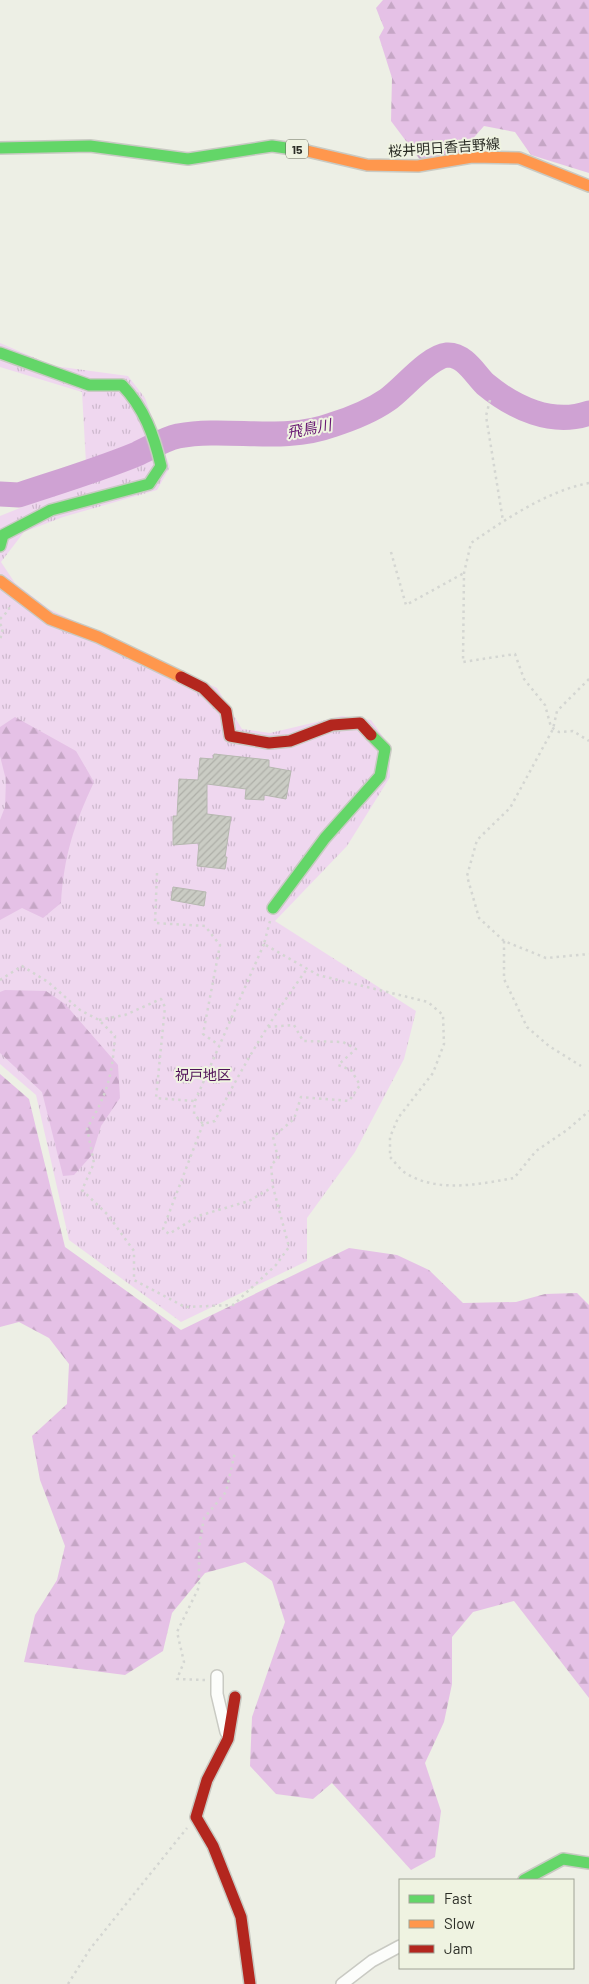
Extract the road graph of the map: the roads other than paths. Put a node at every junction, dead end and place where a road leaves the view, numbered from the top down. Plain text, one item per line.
1 (0, 148) edge
2 (589, 186) edge
3 (0, 353) edge
4 (0, 546) edge
5 (0, 581) edge
6 (273, 908) road end
7 (217, 1678) road end
8 (234, 1697) dead end
9 (228, 1739) junction
10 (589, 1863) edge
11 (526, 1879) edge
12 (399, 1947) edge
13 (250, 1984) edge
14 (342, 1984) edge

1 - 2 street, 桜井明日香吉野線 / 15
3 - 4 street
5 - 6 street
7 - 9 street
8 - 9 street
9 - 13 street
10 - 11 street
12 - 14 street

